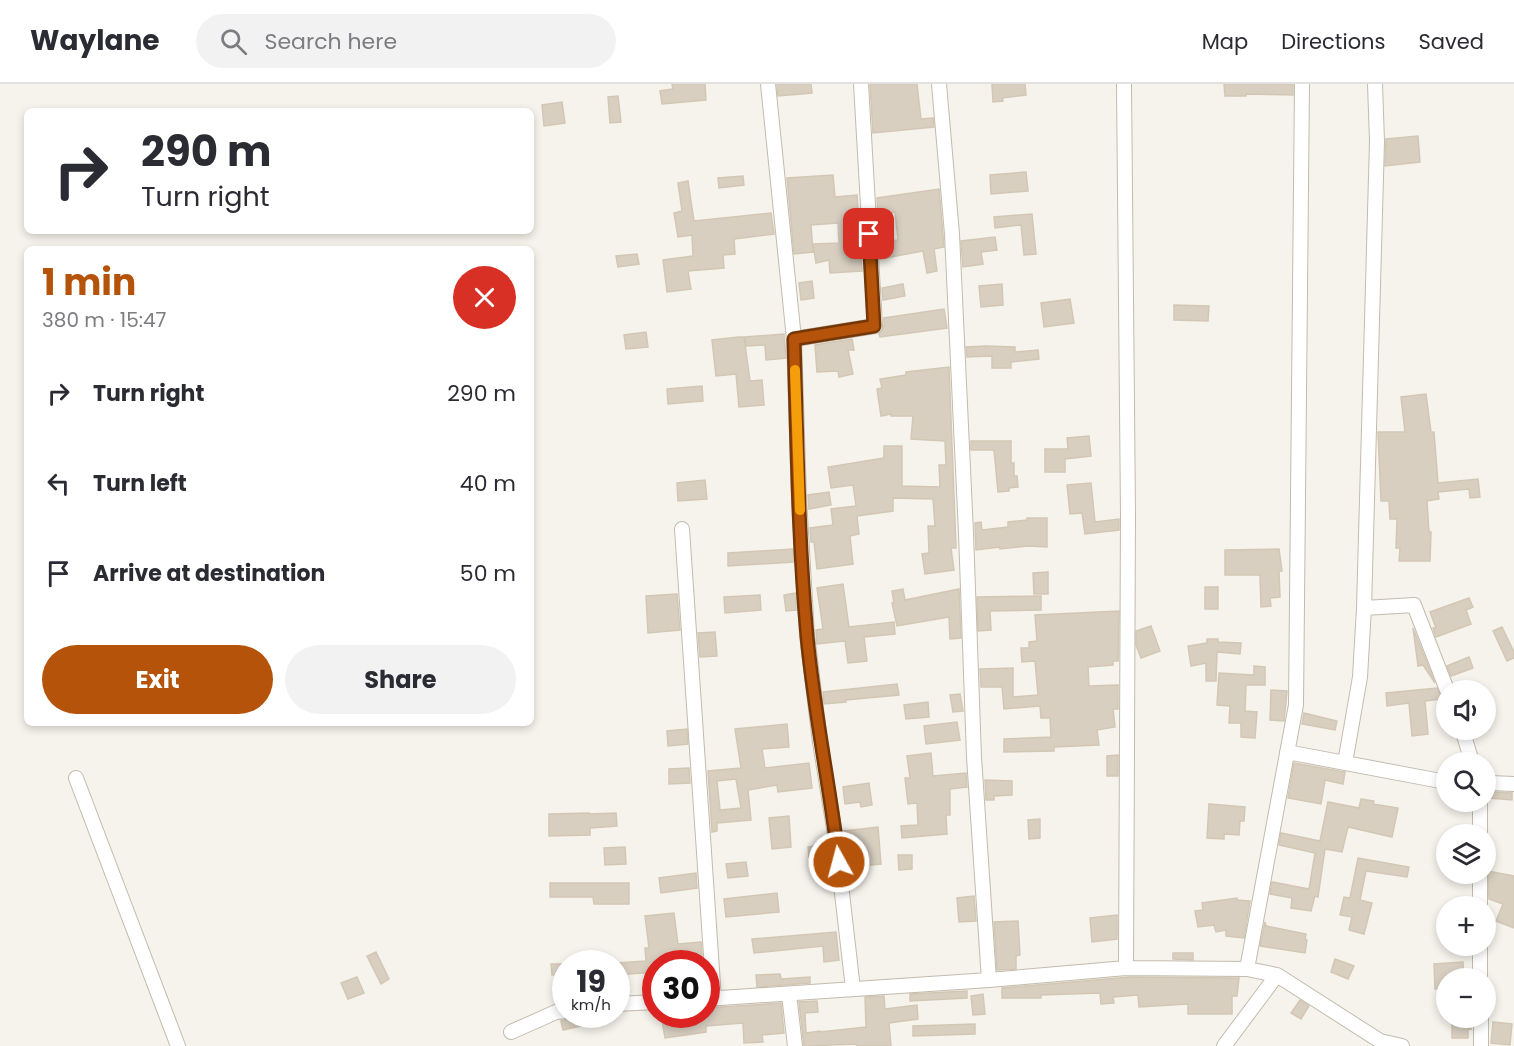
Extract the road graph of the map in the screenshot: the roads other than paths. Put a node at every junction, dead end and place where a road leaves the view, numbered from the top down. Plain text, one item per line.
1 (768, 84) edge
2 (861, 84) edge
3 (939, 84) edge
4 (1124, 84) edge
5 (1302, 84) edge
6 (1375, 84) edge
7 (794, 339) junction
8 (682, 529) dead end
9 (1364, 608) junction
10 (1443, 680) edge
11 (1287, 752) junction
12 (1345, 763) junction
13 (76, 778) dead end
14 (1436, 780) edge
15 (1496, 783) edge
16 (1514, 784) edge
17 (707, 950) edge
18 (1126, 968) junction
19 (1247, 969) junction
20 (1277, 975) junction
21 (989, 980) junction
22 (853, 989) junction
23 (789, 994) junction
24 (720, 998) edge
25 (552, 1014) edge
26 (1481, 1028) edge
27 (511, 1032) dead end
28 (178, 1046) edge
29 (795, 1046) edge
30 (1224, 1046) edge
31 (1402, 1046) edge
32 (1481, 1046) edge

1 - 7 street
2 - 7 street
3 - 21 street
4 - 18 street
5 - 11 street
6 - 9 street
7 - 22 street
8 - 17 street
9 - 10 street
9 - 12 street
11 - 12 street
11 - 19 street
12 - 14 street
13 - 28 street
15 - 16 street
18 - 19 street
18 - 21 street
19 - 20 street
20 - 30 street
20 - 31 street
21 - 22 street
22 - 23 street
23 - 24 street
23 - 29 street
25 - 27 street
26 - 32 street

